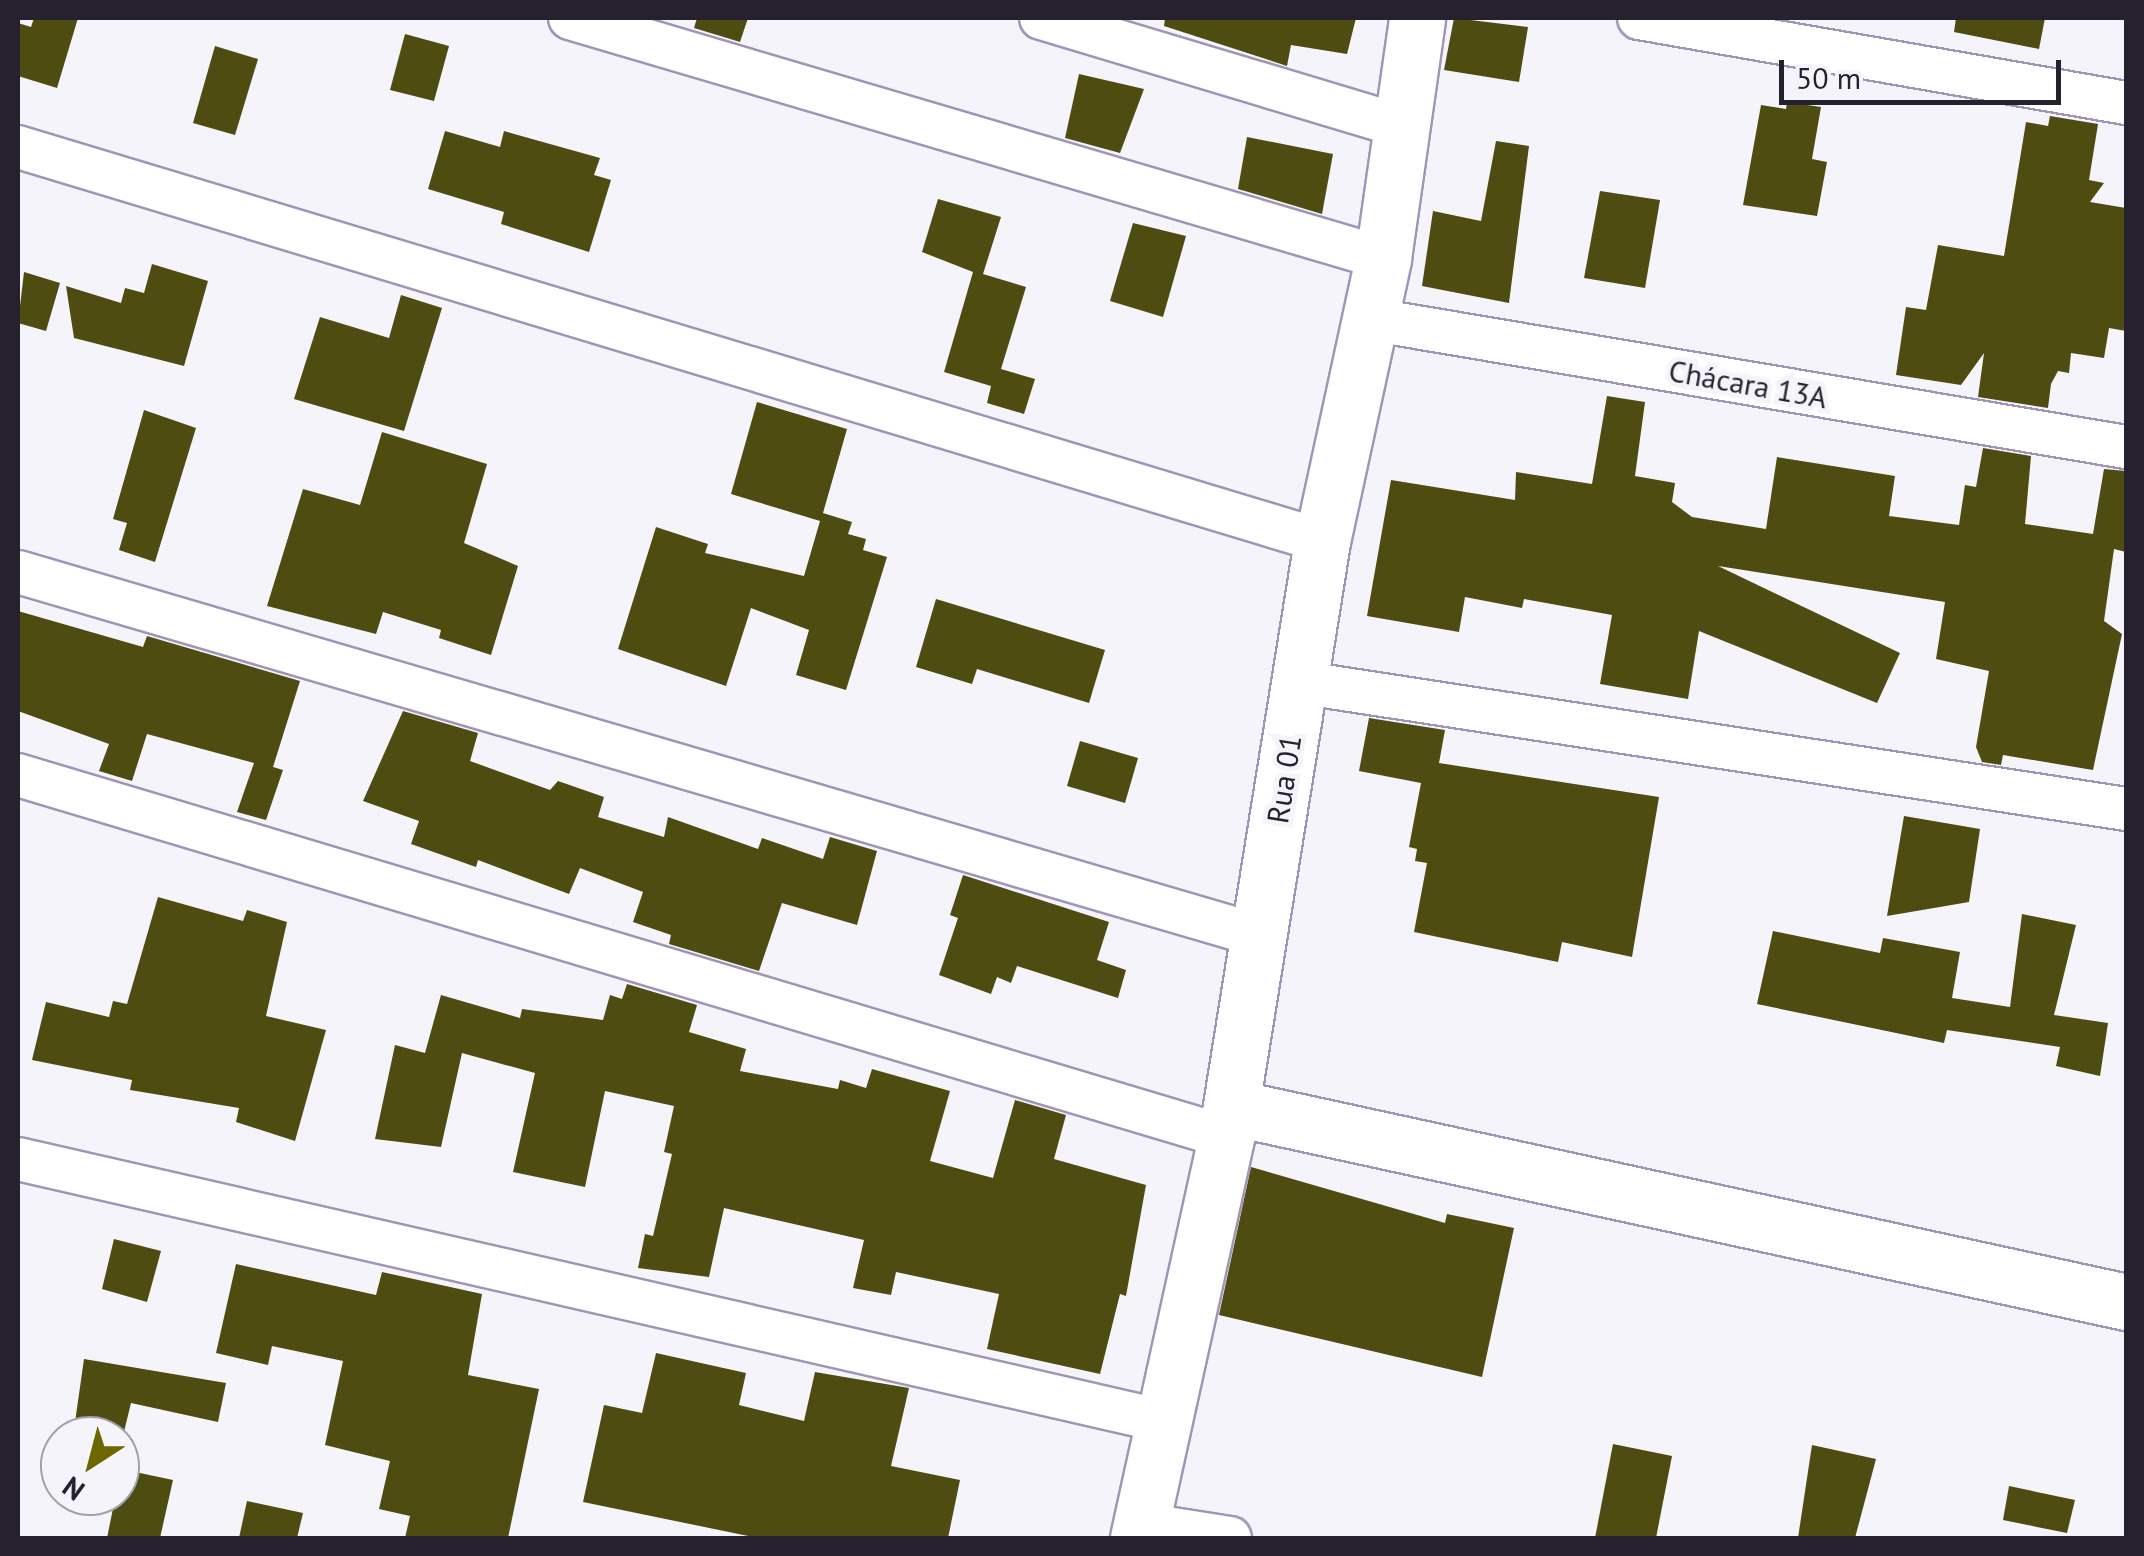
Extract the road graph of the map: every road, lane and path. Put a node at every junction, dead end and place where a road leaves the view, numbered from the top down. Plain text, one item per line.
1 (570, 18) edge
2 (1041, 18) edge
3 (1417, 18) edge
4 (1639, 18) edge
5 (2126, 103) edge
6 (1401, 126) junction
7 (18, 147) edge
8 (1383, 258) junction
9 (1369, 319) junction
10 (2126, 448) edge
11 (1322, 541) junction
12 (18, 572) edge
13 (1298, 682) junction
14 (18, 775) edge
15 (2126, 809) edge
16 (1260, 936) junction
17 (1229, 1122) junction
18 (18, 1160) edge
19 (2126, 1302) edge
20 (1163, 1420) junction
21 (1140, 1531) edge
22 (1230, 1538) edge

1 - 8 street
2 - 6 street
3 - 6 street, Rua 01
4 - 5 street
6 - 8 street, Rua 01
7 - 11 street
8 - 9 street, Rua 01
9 - 10 street, Chácara 13A
9 - 11 street, Rua 01
11 - 13 street, Rua 01
12 - 16 street
13 - 15 street
13 - 16 street, Rua 01
14 - 17 street
16 - 17 street, Rua 01
17 - 19 street
17 - 20 street, Rua 01
18 - 20 street
20 - 21 street, Rua 01
21 - 22 street

